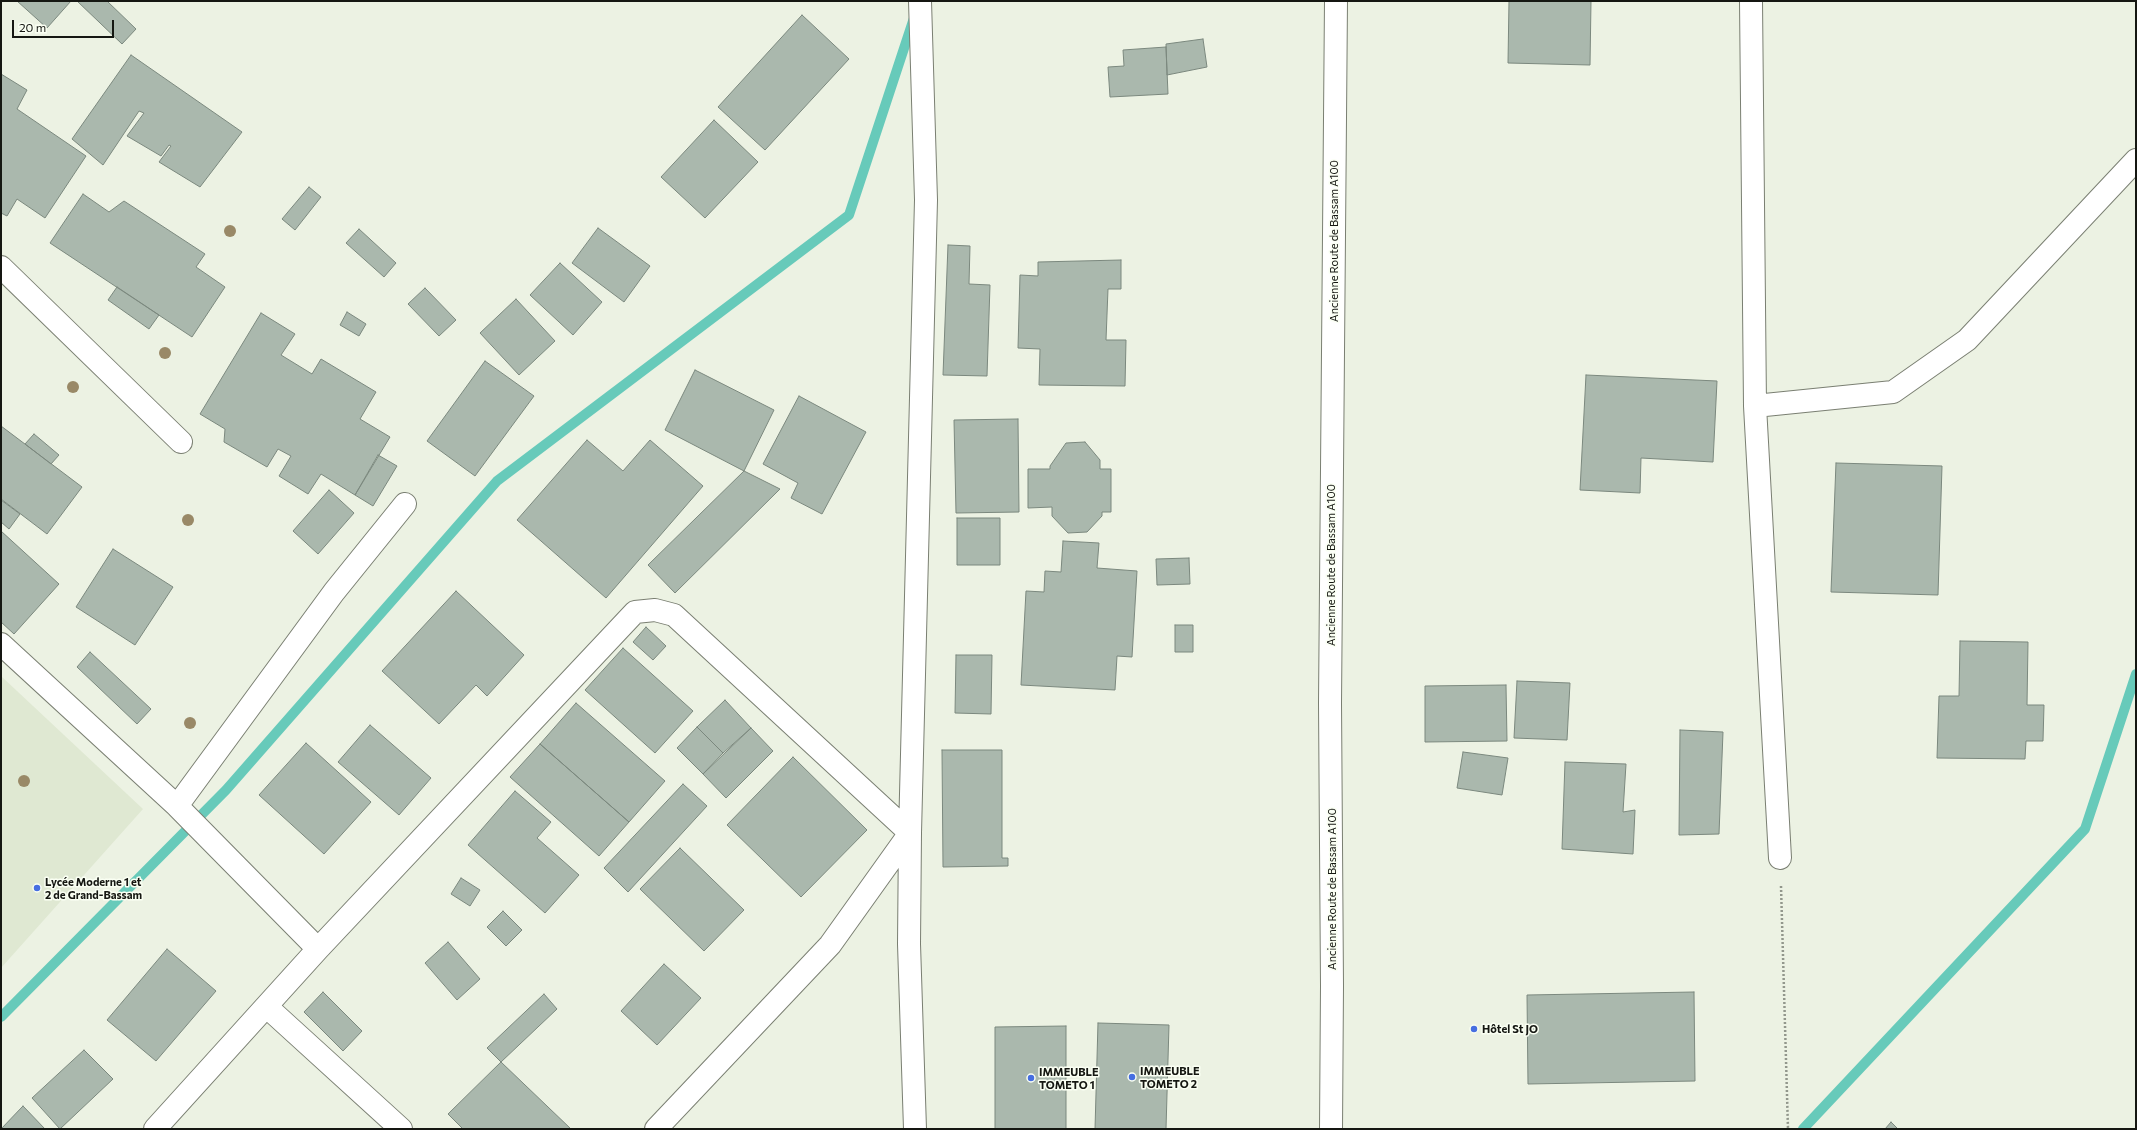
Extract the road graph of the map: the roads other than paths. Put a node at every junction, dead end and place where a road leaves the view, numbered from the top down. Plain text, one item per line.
1 (920, 1) edge
2 (1336, 1) edge
3 (1751, 1) edge
4 (2136, 160) edge
5 (1, 267) edge
6 (1755, 406) junction
7 (180, 442) dead end
8 (405, 504) dead end
9 (1, 644) edge
10 (177, 806) junction
11 (910, 833) junction
12 (1780, 858) road end
13 (318, 949) junction
14 (266, 1008) junction
15 (155, 1129) edge
16 (401, 1129) edge
17 (656, 1129) edge
18 (915, 1129) edge
19 (1330, 1129) edge

1 - 11 street
2 - 19 street, Ancienne Route de Bassam A100
3 - 6 street
4 - 6 street
5 - 7 street
6 - 12 street
8 - 10 street
9 - 10 street
10 - 13 street
11 - 13 street
11 - 17 street
11 - 18 street
13 - 14 street
14 - 15 street
14 - 16 street

